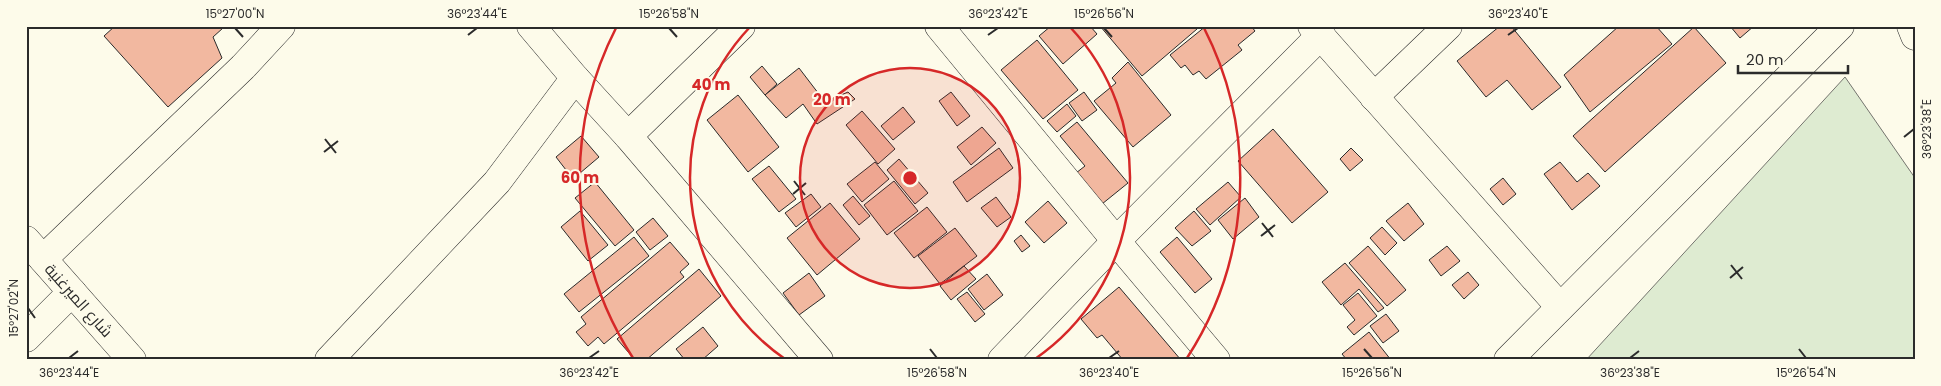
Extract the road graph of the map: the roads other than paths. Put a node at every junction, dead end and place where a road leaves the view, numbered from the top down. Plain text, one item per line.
1 (281, 26) edge
2 (531, 26) edge
3 (740, 26) edge
4 (939, 26) edge
5 (1448, 26) edge
6 (1840, 26) edge
7 (1911, 26) edge
8 (1317, 31) edge
9 (1915, 36) edge
10 (575, 78) junction
11 (1374, 97) junction
12 (628, 136) junction
13 (1116, 241) junction
14 (34, 250) edge
15 (72, 292) junction
16 (1560, 307) junction
17 (26, 338) edge
18 (132, 360) edge
19 (329, 360) edge
20 (819, 360) edge
21 (1002, 360) edge
22 (1216, 360) edge
23 (1508, 360) edge

1 - 14 street
2 - 10 street
3 - 12 street
4 - 13 street
5 - 11 street
6 - 16 street
7 - 9 street
8 - 11 street
8 - 13 street
10 - 12 street
10 - 19 street
11 - 16 street
12 - 20 street
13 - 21 street
13 - 22 street
14 - 15 street, شارع الميرغنية
15 - 17 street
15 - 18 street, شارع الميرغنية
16 - 23 street

